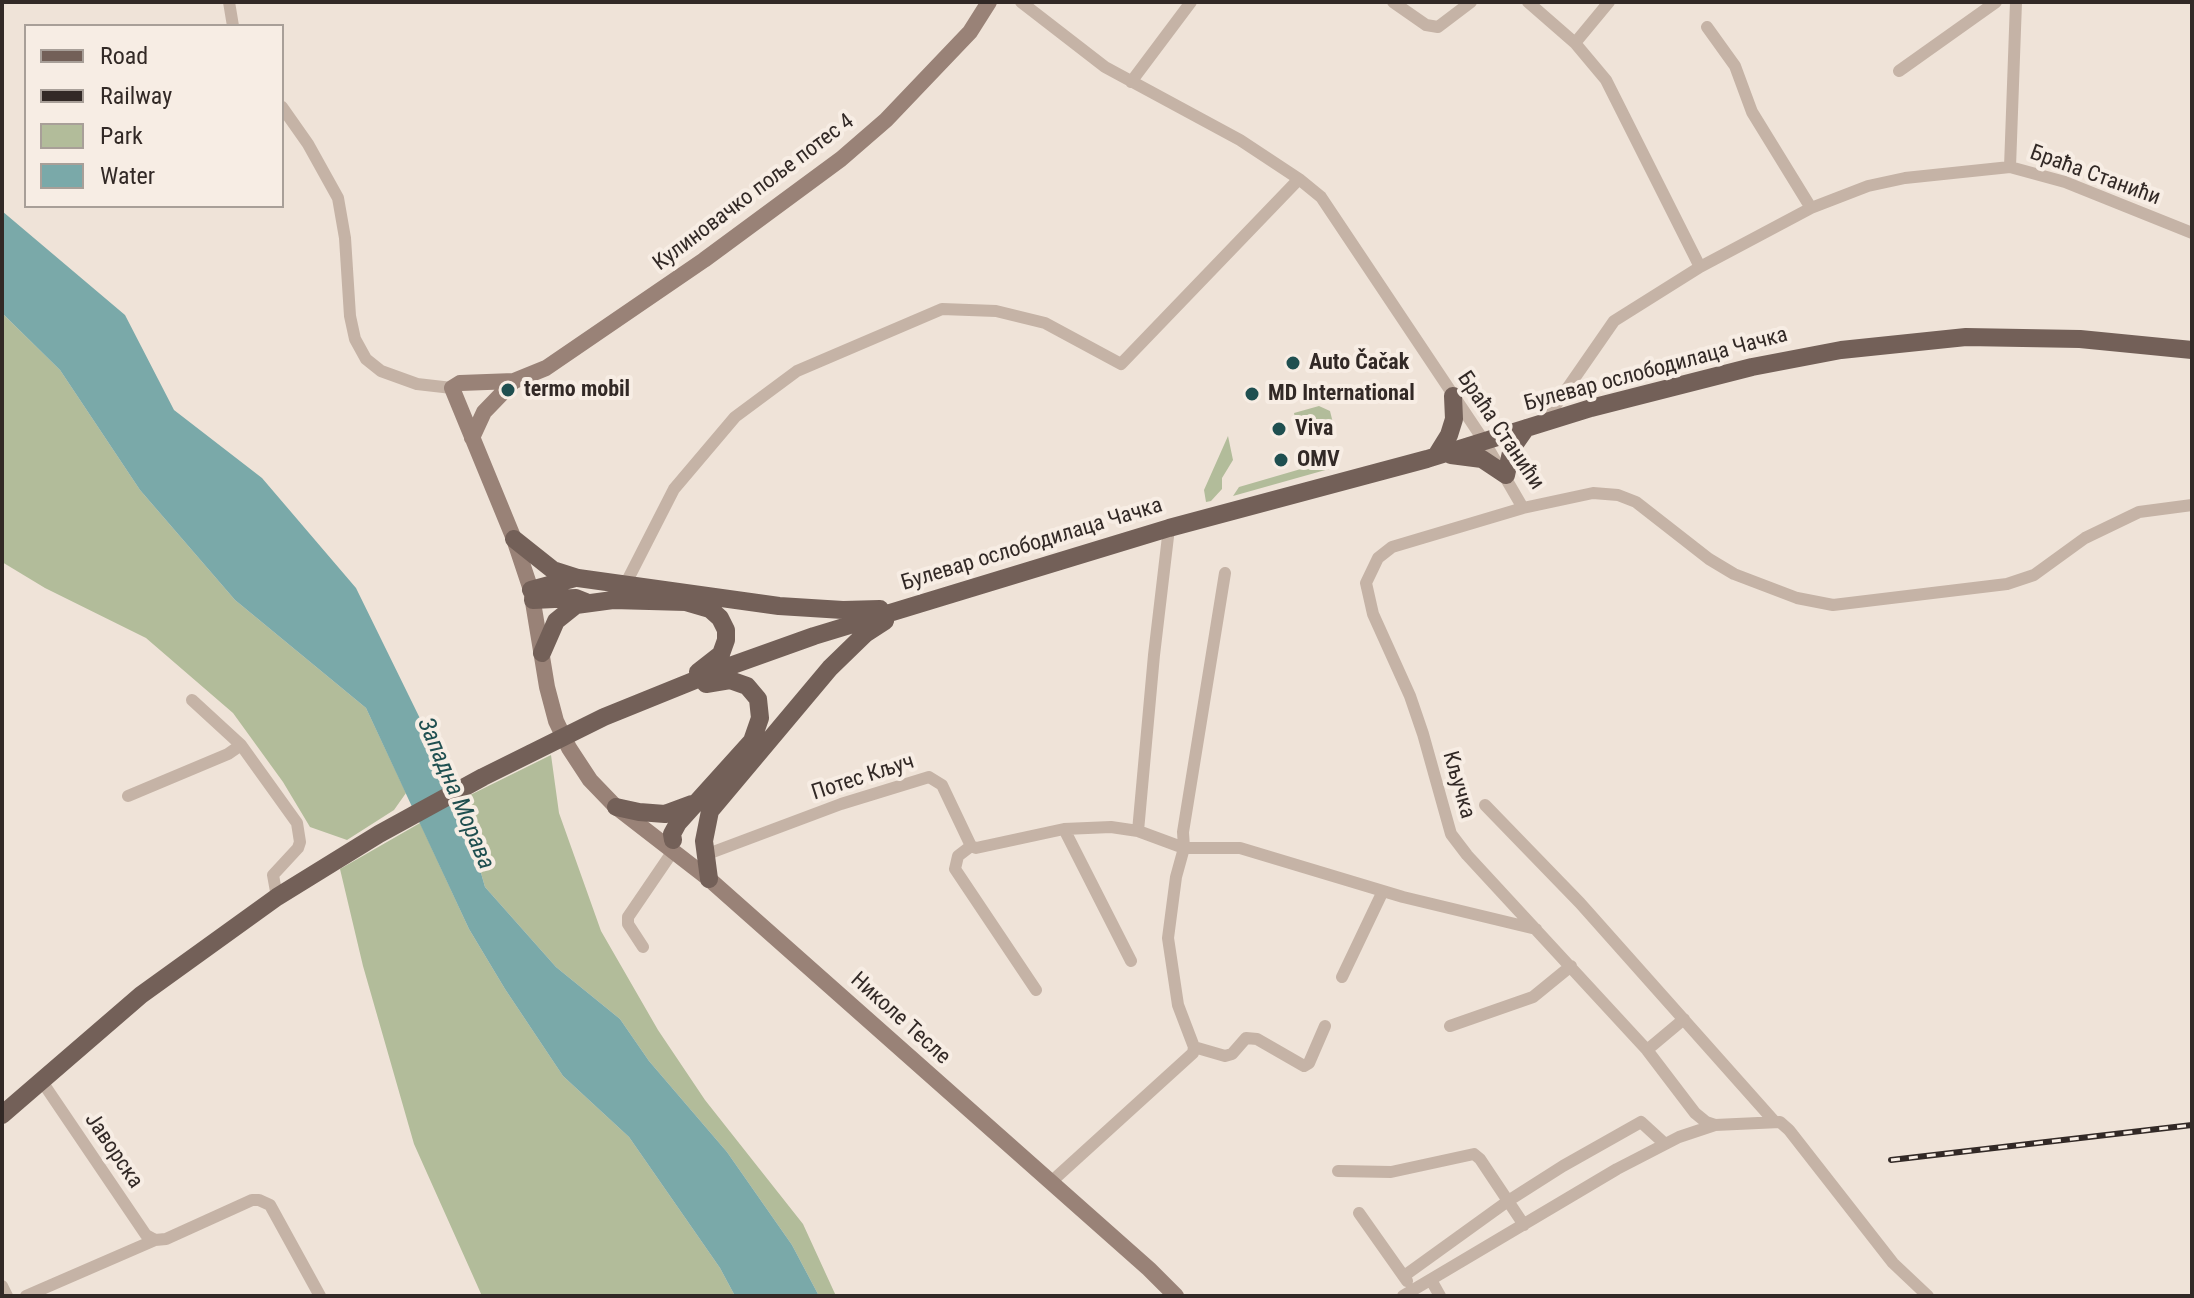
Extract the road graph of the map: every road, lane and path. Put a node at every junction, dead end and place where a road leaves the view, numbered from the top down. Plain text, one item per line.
1 (229, 2) edge
2 (989, 2) edge
3 (1021, 2) edge
4 (1191, 2) edge
5 (1393, 2) edge
6 (1471, 2) edge
7 (1609, 2) edge
8 (1996, 2) edge
9 (2016, 2) edge
10 (1533, 3) edge
11 (233, 24) edge
12 (1707, 27) dead end
13 (1575, 43) junction
14 (1899, 71) dead end
15 (1131, 82) junction
16 (284, 110) edge
17 (2010, 167) junction
18 (1299, 179) junction
19 (1811, 208) junction
20 (2192, 233) edge
21 (1700, 267) junction
22 (2192, 350) edge
23 (514, 381) junction
24 (452, 388) junction
25 (1453, 396) junction
26 (1535, 425) junction
27 (472, 438) junction
28 (1484, 441) junction
29 (1436, 456) junction
30 (1506, 475) junction
31 (2192, 505) edge
32 (1523, 508) junction
33 (1169, 528) junction
34 (514, 539) junction
35 (1225, 573) dead end
36 (578, 578) junction
37 (625, 585) junction
38 (532, 595) junction
39 (588, 603) junction
40 (897, 610) junction
41 (542, 653) junction
42 (683, 685) junction
43 (192, 700) dead end
44 (241, 745) junction
45 (128, 796) dead end
46 (1485, 805) dead end
47 (616, 807) junction
48 (702, 807) junction
49 (1064, 829) junction
50 (1138, 831) junction
51 (671, 845) junction
52 (971, 846) junction
53 (1184, 848) junction
54 (705, 855) junction
55 (709, 879) junction
56 (1383, 891) junction
57 (277, 897) junction
58 (1538, 930) junction
59 (643, 947) dead end
60 (1131, 961) dead end
61 (1571, 966) junction
62 (1342, 977) dead end
63 (1036, 990) dead end
64 (1684, 1019) junction
65 (1325, 1026) dead end
66 (1450, 1026) dead end
67 (1194, 1047) junction
68 (1647, 1050) junction
69 (41, 1080) junction
70 (2, 1115) edge
71 (1774, 1121) junction
72 (1715, 1125) junction
73 (1665, 1144) junction
74 (1338, 1171) dead end
75 (1051, 1182) junction
76 (1508, 1201) junction
77 (1359, 1213) dead end
78 (1524, 1225) junction
79 (155, 1240) junction
80 (1404, 1276) junction
81 (1431, 1280) junction
82 (2, 1286) edge
83 (1409, 1293) edge
84 (7, 1296) edge
85 (26, 1296) edge
86 (320, 1296) edge
87 (1176, 1296) edge
88 (1440, 1296) edge
89 (1928, 1296) edge

1 - 11 street
2 - 23 street, Кулиновачко поље потес 4
3 - 15 street, Браћа Станићи
4 - 15 street
5 - 6 street
7 - 13 street
8 - 14 street
9 - 17 street
10 - 13 street
12 - 19 street
13 - 21 street
15 - 18 street, Браћа Станићи
16 - 24 street
17 - 19 street, Браћа Станићи
17 - 20 street, Браћа Станићи
18 - 25 street, Браћа Станићи
18 - 37 street
19 - 21 street, Браћа Станићи
21 - 26 street, Браћа Станићи
22 - 26 main road, Булевар ослободилаца Чачка
23 - 24 street, Кулиновачко поље потес 4
23 - 27 street, Кулиновачко поље потес 4
24 - 27 street
25 - 28 street, Браћа Станићи
25 - 29 main road
26 - 28 main road, Булевар ослободилаца Чачка
26 - 30 main road
27 - 34 street
28 - 29 main road, Булевар ослободилаца Чачка
28 - 30 street, Браћа Станићи
29 - 30 main road
29 - 33 main road, Булевар ослободилаца Чачка
30 - 32 street, Браћа Станићи
31 - 32 street, Браћа Станићи
32 - 58 street, Кључка
33 - 40 main road, Булевар ослободилаца Чачка
33 - 50 street
34 - 36 main road
34 - 38 street
35 - 53 street
36 - 37 main road
36 - 38 main road
37 - 40 main road
38 - 39 main road
38 - 41 street
39 - 41 main road
39 - 42 main road
40 - 42 main road, Булевар ослободилаца Чачка
40 - 48 main road
41 - 47 street, Николе Тесле
42 - 48 main road
42 - 57 main road, Булевар ослободилаца Чачка
43 - 44 street
44 - 45 street
44 - 57 street
46 - 64 street, Кључка
47 - 48 main road
47 - 51 street, Николе Тесле
48 - 51 main road
48 - 54 main road
49 - 50 street
49 - 52 street
49 - 60 street
50 - 53 street
51 - 55 street, Николе Тесле
51 - 59 street
52 - 54 street, Потес Кључ
52 - 63 street
53 - 56 street
53 - 67 street
54 - 55 main road
55 - 75 street, Николе Тесле
56 - 58 street
56 - 62 street
57 - 69 main road, Булевар ослободилаца Чачка
58 - 61 street, Кључка
61 - 66 street
61 - 68 street, Кључка
64 - 68 street
64 - 71 street, Кључка
65 - 67 street
67 - 75 street
68 - 72 street, Кључка
69 - 70 main road, Булевар ослободилаца Чачка
69 - 79 street, Јаворска
71 - 72 street
71 - 89 street, Кључка
72 - 73 street
73 - 76 street
73 - 78 street
74 - 76 street
75 - 87 street, Николе Тесле
76 - 78 street
76 - 80 street
77 - 80 street
78 - 81 street
79 - 85 street
79 - 86 street
80 - 83 street
81 - 83 street
81 - 88 street
82 - 84 street

